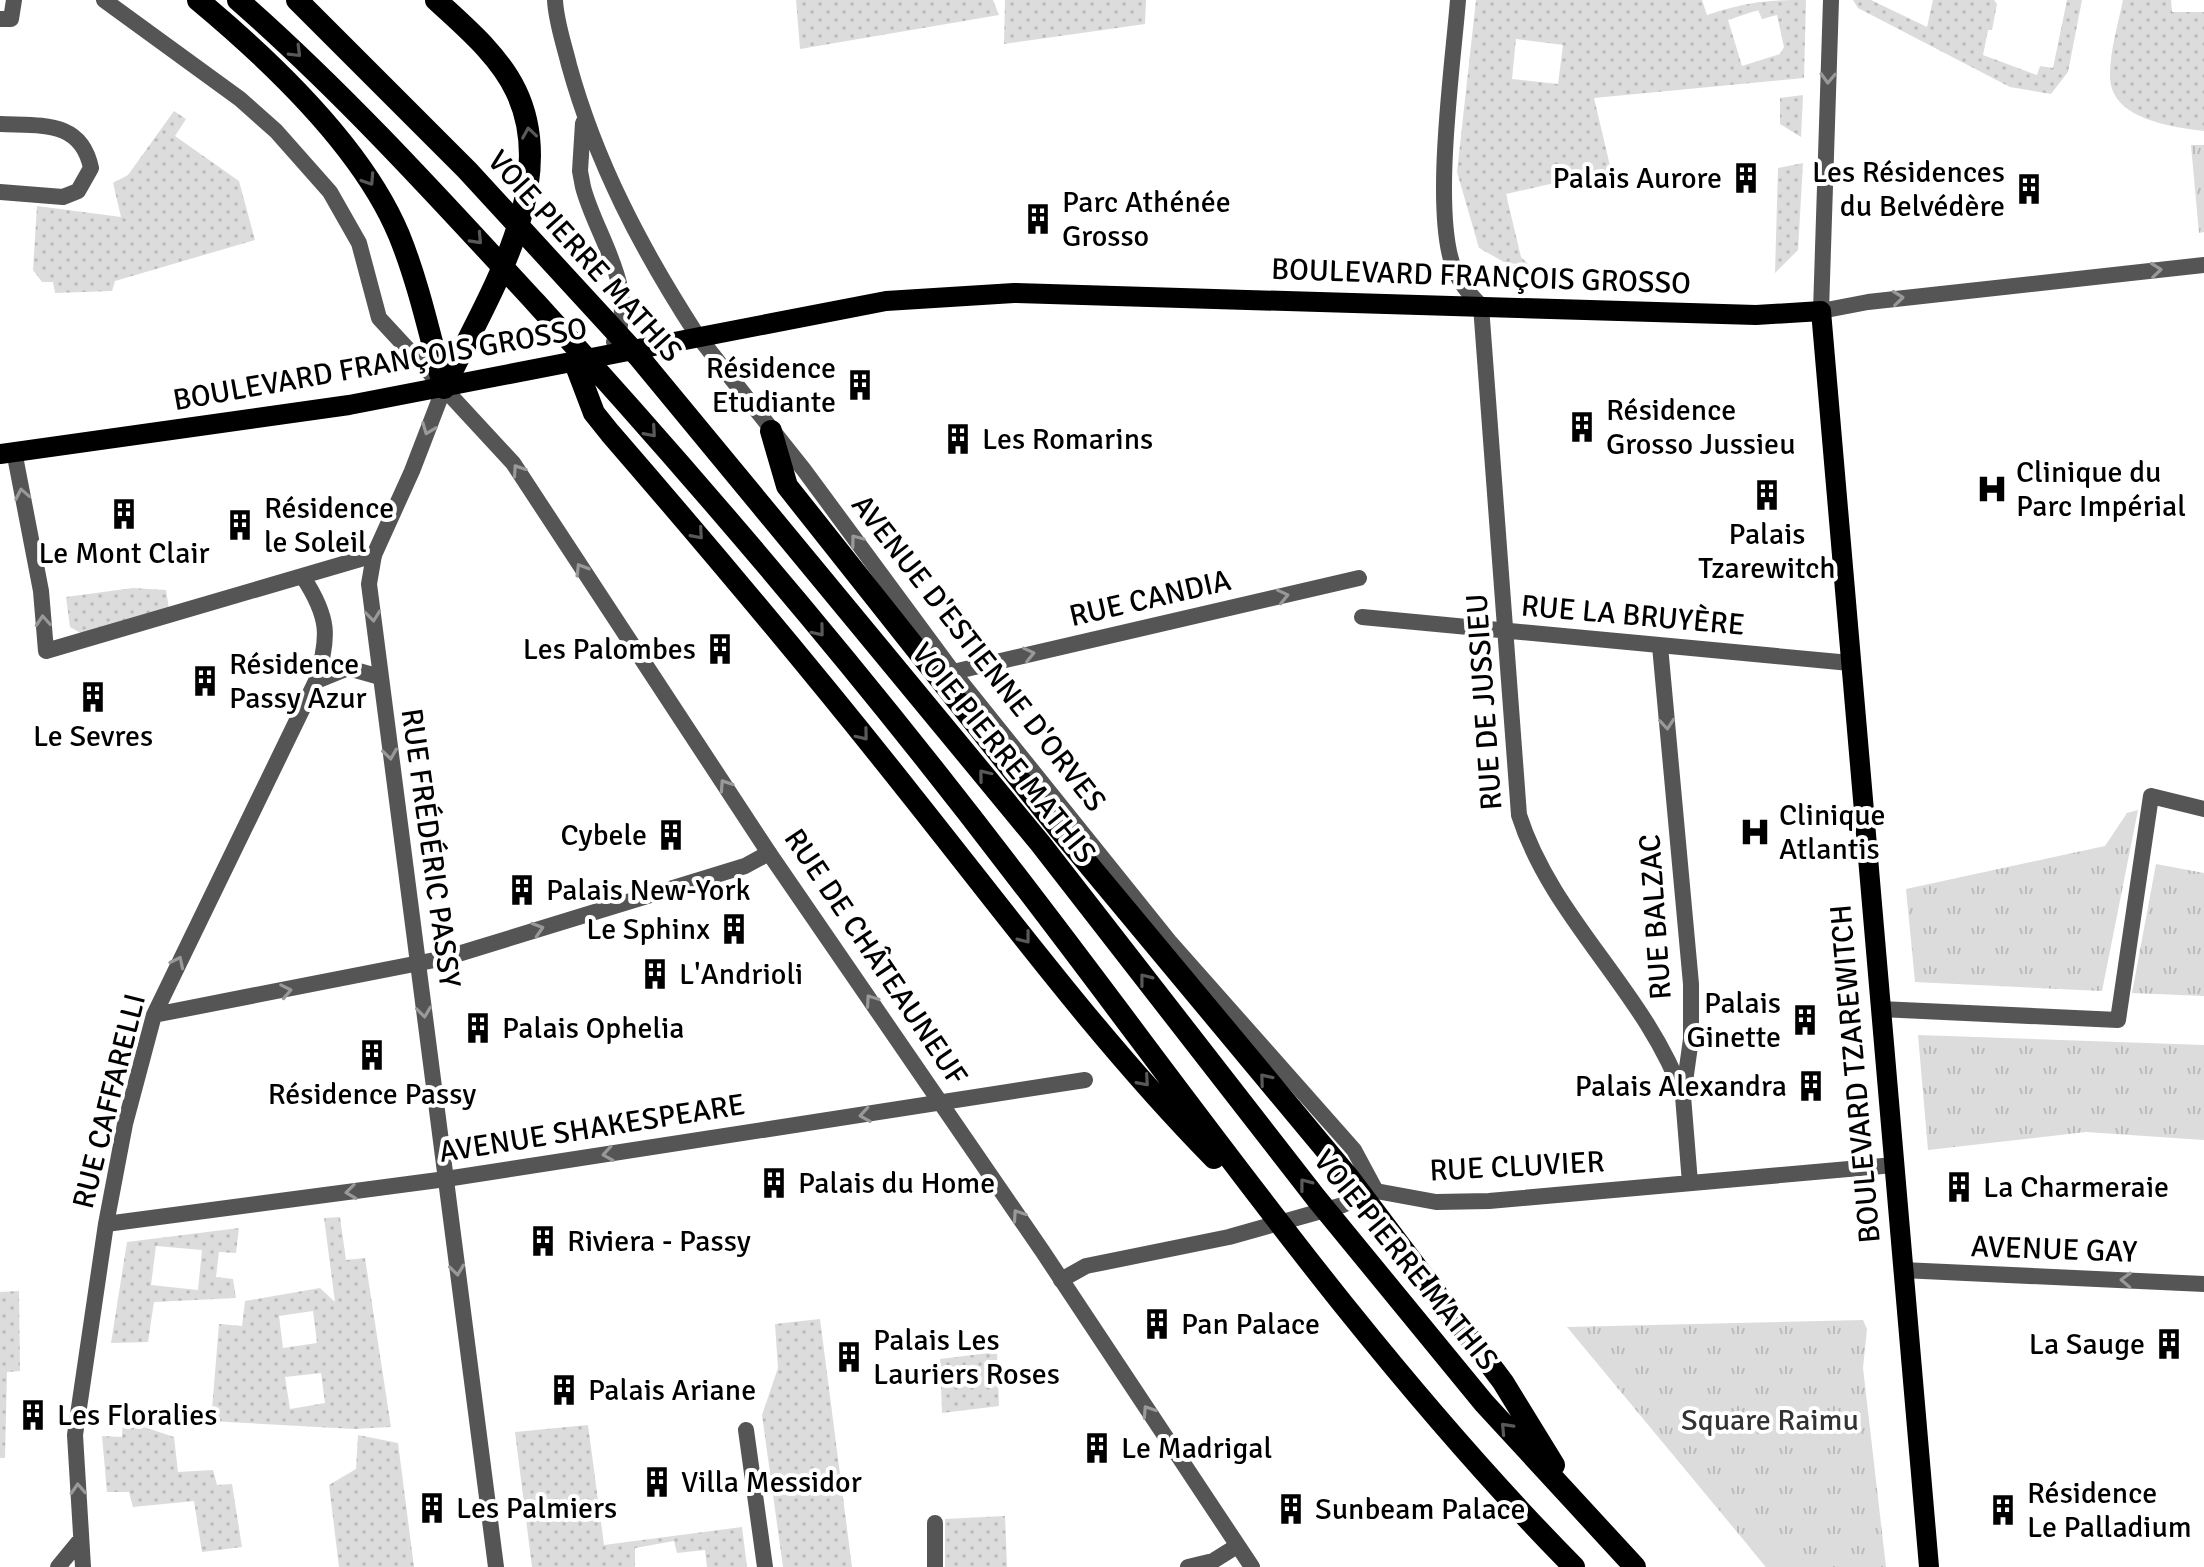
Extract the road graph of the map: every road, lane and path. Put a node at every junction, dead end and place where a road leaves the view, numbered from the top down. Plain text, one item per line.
1 (14, 0) edge
2 (104, 0) edge
3 (198, 0) edge
4 (238, 0) edge
5 (297, 0) edge
6 (436, 0) edge
7 (555, 0) edge
8 (1458, 0) edge
9 (1831, 0) edge
10 (0, 19) edge
11 (584, 117) junction
12 (0, 124) edge
13 (0, 192) edge
14 (515, 237) junction
15 (2204, 265) edge
16 (1481, 306) junction
17 (1821, 311) junction
18 (697, 335) junction
19 (607, 355) junction
20 (575, 363) junction
21 (444, 388) junction
22 (771, 431) junction
23 (7, 452) edge
24 (374, 555) junction
25 (303, 577) junction
26 (1359, 578) dead end
27 (1362, 617) dead end
28 (1507, 631) junction
29 (1660, 646) junction
30 (1850, 663) junction
31 (953, 672) junction
32 (380, 677) junction
33 (316, 681) junction
34 (2204, 809) edge
35 (769, 853) junction
36 (418, 964) junction
37 (1880, 1009) junction
38 (154, 1015) junction
39 (1085, 1080) dead end
40 (1683, 1096) junction
41 (942, 1103) junction
42 (1894, 1165) junction
43 (446, 1179) junction
44 (1690, 1183) junction
45 (1376, 1191) junction
46 (1274, 1219) junction
47 (106, 1224) junction
48 (1902, 1270) junction
49 (1061, 1280) junction
50 (2204, 1284) edge
51 (746, 1430) dead end
52 (1580, 1507) junction
53 (935, 1523) dead end
54 (81, 1539) junction
55 (1237, 1546) junction
56 (58, 1567) edge
57 (83, 1567) edge
58 (496, 1567) edge
59 (765, 1567) edge
60 (935, 1567) edge
61 (1188, 1567) edge
62 (1252, 1567) edge
63 (1574, 1567) edge
64 (1635, 1567) edge
65 (1929, 1567) edge

1 - 10 street
2 - 21 street, RUE DE CHÂTEAUNEUF
3 -> 21 highway
4 -> 46 highway
52 -> 5 highway, VOIE PIERRE MATHIS
14 -> 6 highway
7 - 11 street, AVENUE D'ESTIENNE D'ORVES
8 - 16 street
9 -> 17 street, BOULEVARD TZAREWITCH
11 - 18 street, AVENUE D'ESTIENNE D'ORVES
11 - 19 street, AVENUE D'ESTIENNE D'ORVES
12 - 13 street
14 - 19 highway
14 - 21 highway
17 -> 15 street
16 - 17 main road, BOULEVARD FRANÇOIS GROSSO
16 - 18 main road, BOULEVARD FRANÇOIS GROSSO
16 - 28 street, RUE DE JUSSIEU
17 - 30 main road, BOULEVARD TZAREWITCH
18 - 19 main road, BOULEVARD FRANÇOIS GROSSO
18 - 22 street, AVENUE D'ESTIENNE D'ORVES
19 - 20 main road, BOULEVARD FRANÇOIS GROSSO
20 - 21 main road, BOULEVARD FRANÇOIS GROSSO
20 -> 46 highway
21 - 23 main road, BOULEVARD FRANÇOIS GROSSO
21 -> 24 street, RUE FRÉDÉRIC PASSY
35 -> 21 street, RUE DE CHÂTEAUNEUF
31 -> 22 street, AVENUE D'ESTIENNE D'ORVES
52 -> 22 highway
25 -> 23 street
24 - 25 street
24 -> 32 street, RUE FRÉDÉRIC PASSY
25 - 33 street, RUE CAFFARELLI
31 -> 26 street, RUE CANDIA
27 - 28 street, RUE LA BRUYÈRE
28 - 29 street, RUE LA BRUYÈRE
28 - 40 street, RUE DE JUSSIEU
29 - 30 street, RUE LA BRUYÈRE
29 -> 40 street, RUE BALZAC
30 - 37 main road, BOULEVARD TZAREWITCH
31 - 45 street, AVENUE D'ESTIENNE D'ORVES
32 - 33 street
32 -> 36 street, RUE FRÉDÉRIC PASSY
38 -> 33 street, RUE CAFFARELLI
34 - 37 street
36 -> 35 street
41 -> 35 street, RUE DE CHÂTEAUNEUF
38 -> 36 street
36 -> 43 street, RUE FRÉDÉRIC PASSY
37 - 42 main road, BOULEVARD TZAREWITCH
38 - 47 street, RUE CAFFARELLI
39 - 41 street, AVENUE SHAKESPEARE
40 - 44 street, RUE BALZAC
41 -> 43 street, AVENUE SHAKESPEARE
49 -> 41 street, RUE DE CHÂTEAUNEUF
42 - 44 street, RUE CLUVIER
42 - 48 main road, BOULEVARD TZAREWITCH
43 -> 47 street, AVENUE SHAKESPEARE
43 -> 58 street, RUE FRÉDÉRIC PASSY
44 - 45 street, RUE CLUVIER
45 - 49 street
46 - 63 highway
54 -> 47 street, RUE CAFFARELLI
50 -> 48 street, AVENUE GAY
48 - 65 main road, BOULEVARD TZAREWITCH
55 -> 49 street, RUE DE CHÂTEAUNEUF
51 - 59 street
52 - 64 highway, VOIE PIERRE MATHIS
53 - 60 street
54 - 56 street
54 - 57 street, RUE CAFFARELLI
55 - 61 street
55 - 62 street, RUE DE CHÂTEAUNEUF

